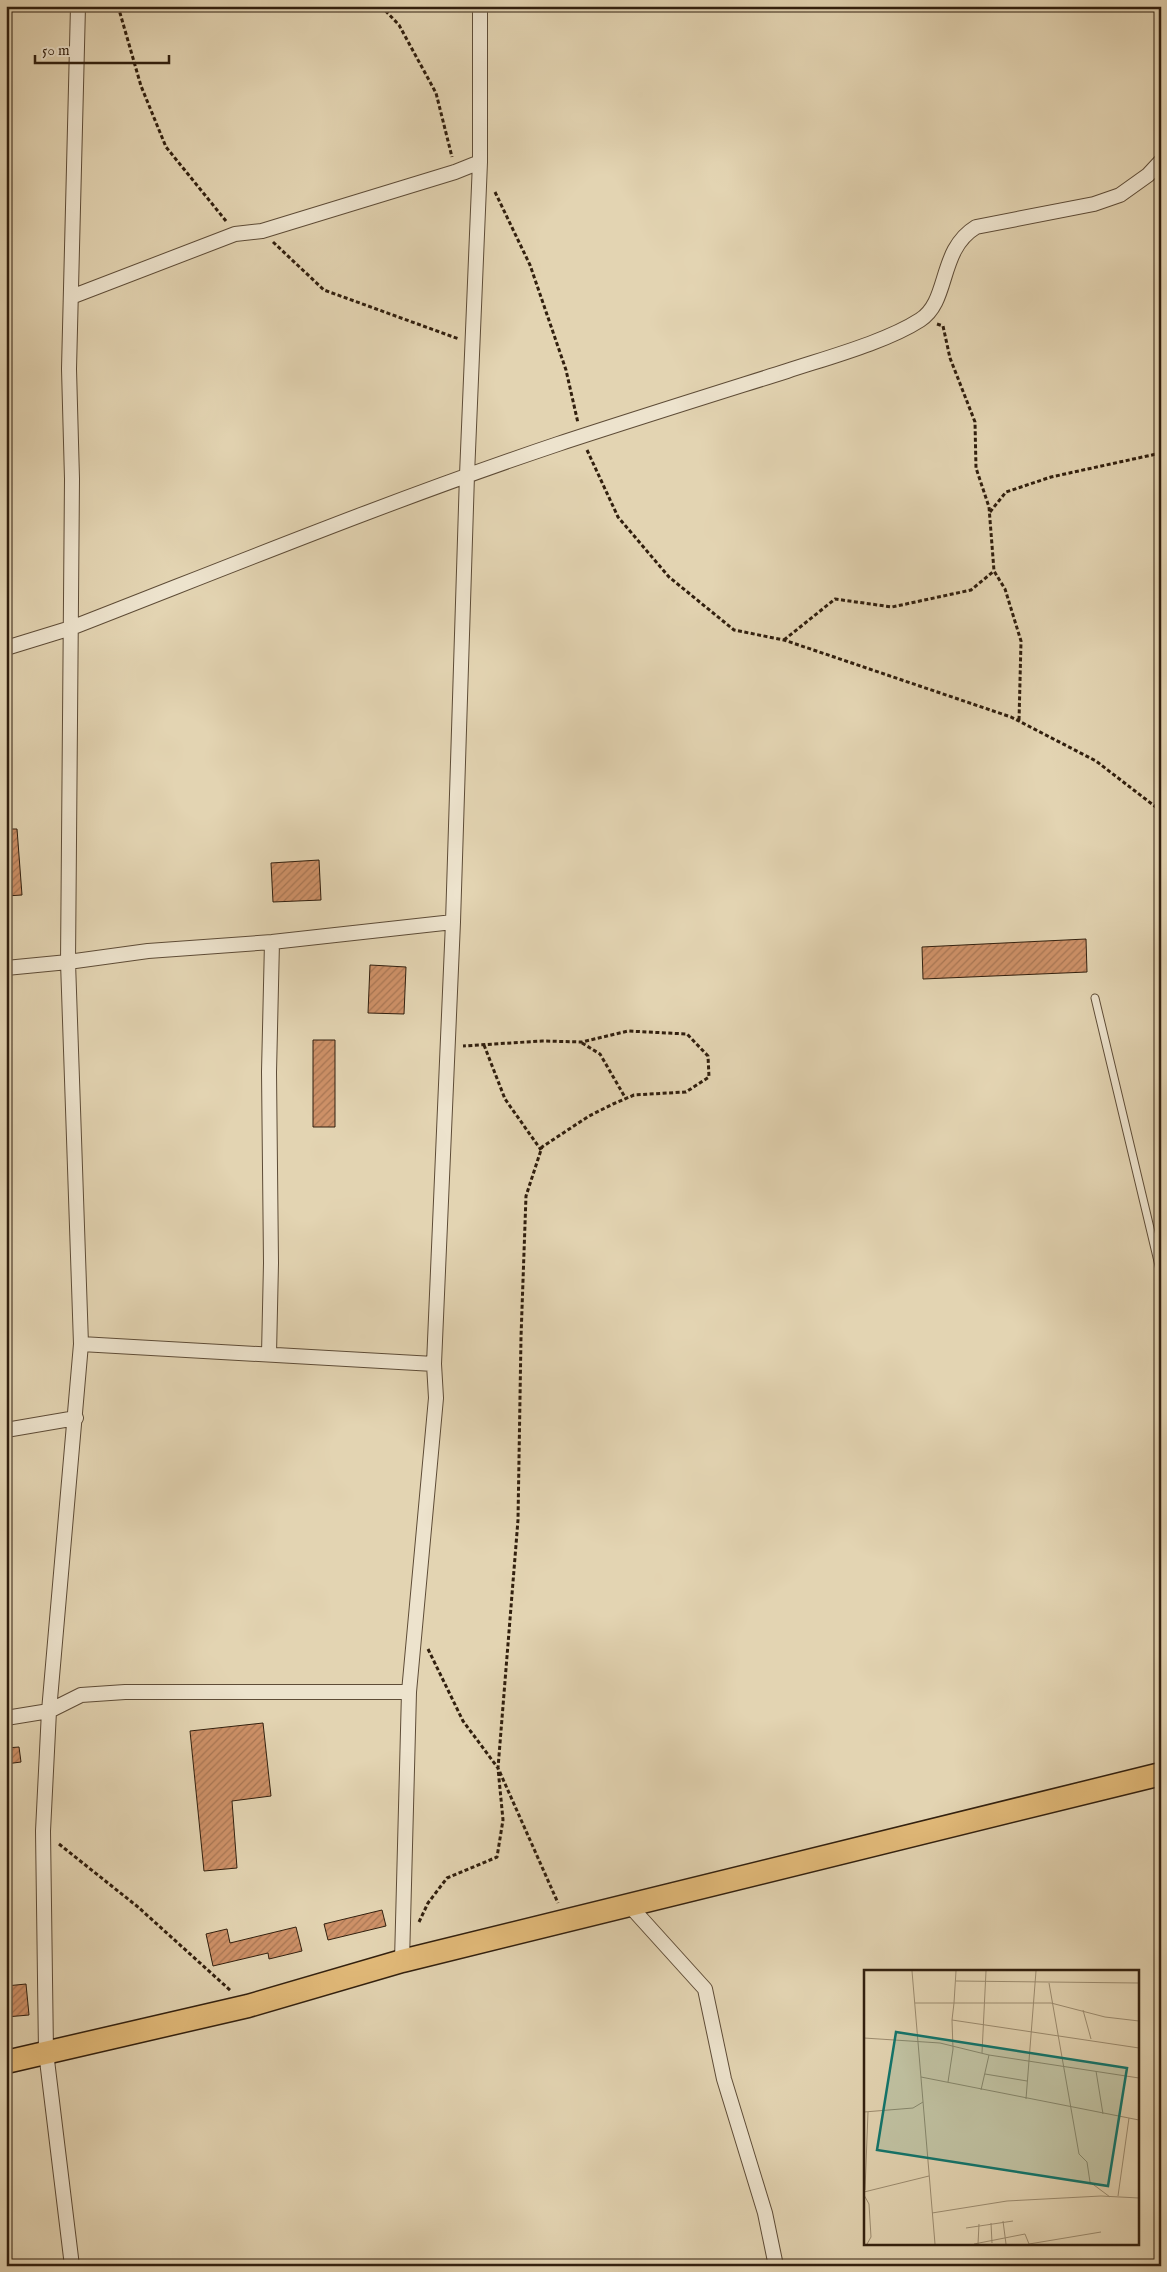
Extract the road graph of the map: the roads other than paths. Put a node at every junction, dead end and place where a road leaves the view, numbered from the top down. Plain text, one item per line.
1 (78, 6) edge
2 (480, 6) edge
3 (1161, 161) edge
4 (480, 162) junction
5 (71, 298) junction
6 (467, 475) junction
7 (71, 628) junction
8 (6, 648) edge
9 (453, 922) junction
10 (272, 942) junction
11 (68, 962) junction
12 (6, 968) edge
13 (1095, 998) dead end
14 (1161, 1274) edge
15 (81, 1344) junction
16 (268, 1354) junction
17 (434, 1364) junction
18 (76, 1418) junction
19 (6, 1430) edge
20 (409, 1692) junction
21 (49, 1711) junction
22 (6, 1718) edge
23 (1161, 1774) edge
24 (630, 1906) junction
25 (402, 1961) junction
26 (46, 2052) junction
27 (6, 2062) edge
28 (72, 2266) edge
29 (776, 2266) edge

1 - 5 street
2 - 4 street
3 - 6 street
4 - 5 street
4 - 6 street
5 - 7 street
6 - 7 street
6 - 9 street
7 - 8 street
7 - 11 street
9 - 10 street
9 - 17 street
10 - 11 street
10 - 16 street
11 - 12 street
11 - 15 street
13 - 14 lane
15 - 16 street
15 - 18 street
16 - 17 street
17 - 20 street
18 - 19 street
18 - 21 street
20 - 21 street
20 - 25 street
21 - 22 street
21 - 26 street
23 - 24 main road
24 - 25 main road
24 - 29 street
25 - 26 main road
26 - 27 main road
26 - 28 street

